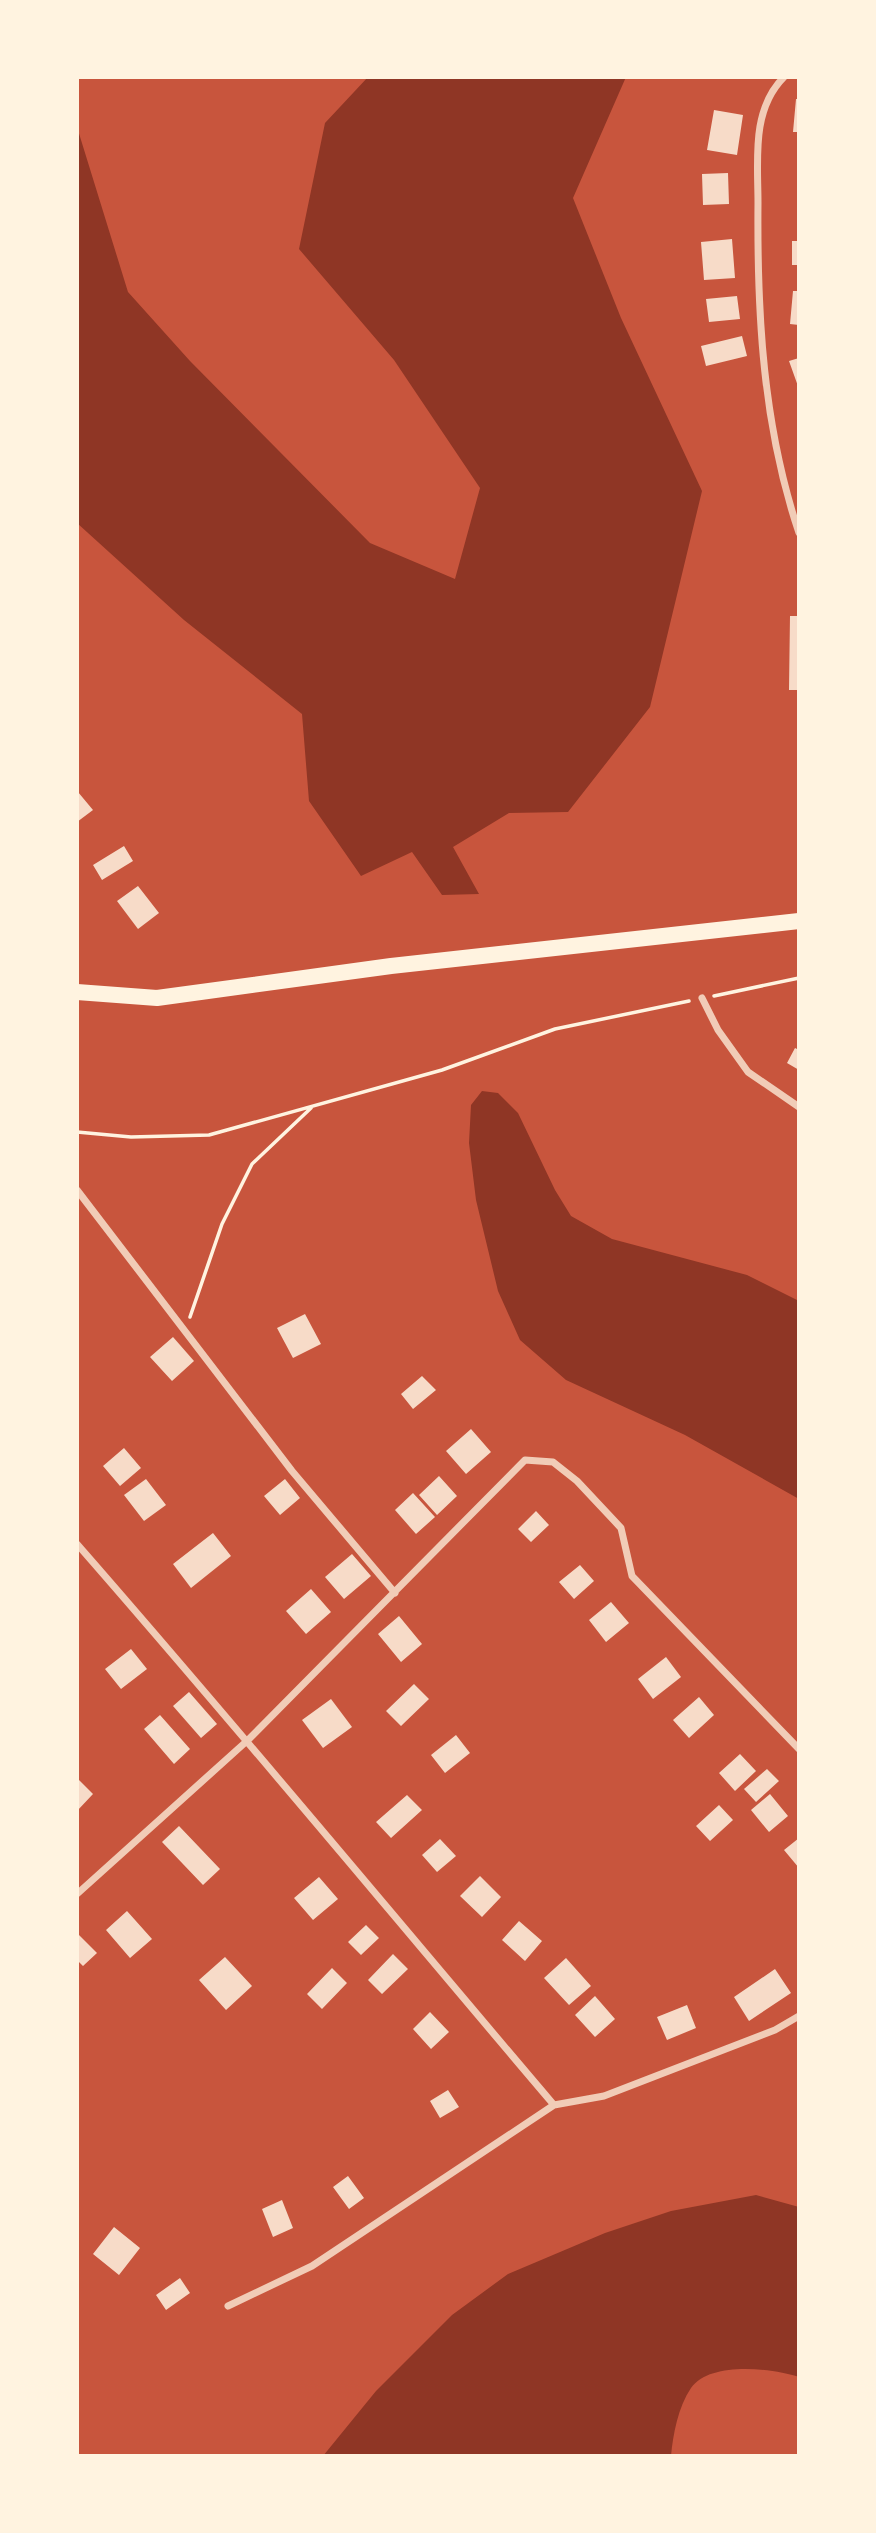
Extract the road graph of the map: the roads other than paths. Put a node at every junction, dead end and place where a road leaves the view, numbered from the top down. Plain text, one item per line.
1 (784, 77) edge
2 (799, 533) edge
3 (799, 921) edge
4 (77, 992) edge
5 (702, 998) road end
6 (799, 1107) edge
7 (77, 1190) edge
8 (77, 1544) edge
9 (395, 1593) junction
10 (248, 1740) junction
11 (799, 1749) edge
12 (77, 1894) edge
13 (799, 2016) edge
14 (554, 2105) junction
15 (228, 2306) dead end

1 - 2 street
3 - 4 main road
5 - 6 street
7 - 9 street
8 - 10 street
9 - 10 street
9 - 11 street
10 - 12 street
10 - 14 street
13 - 14 street
14 - 15 street

